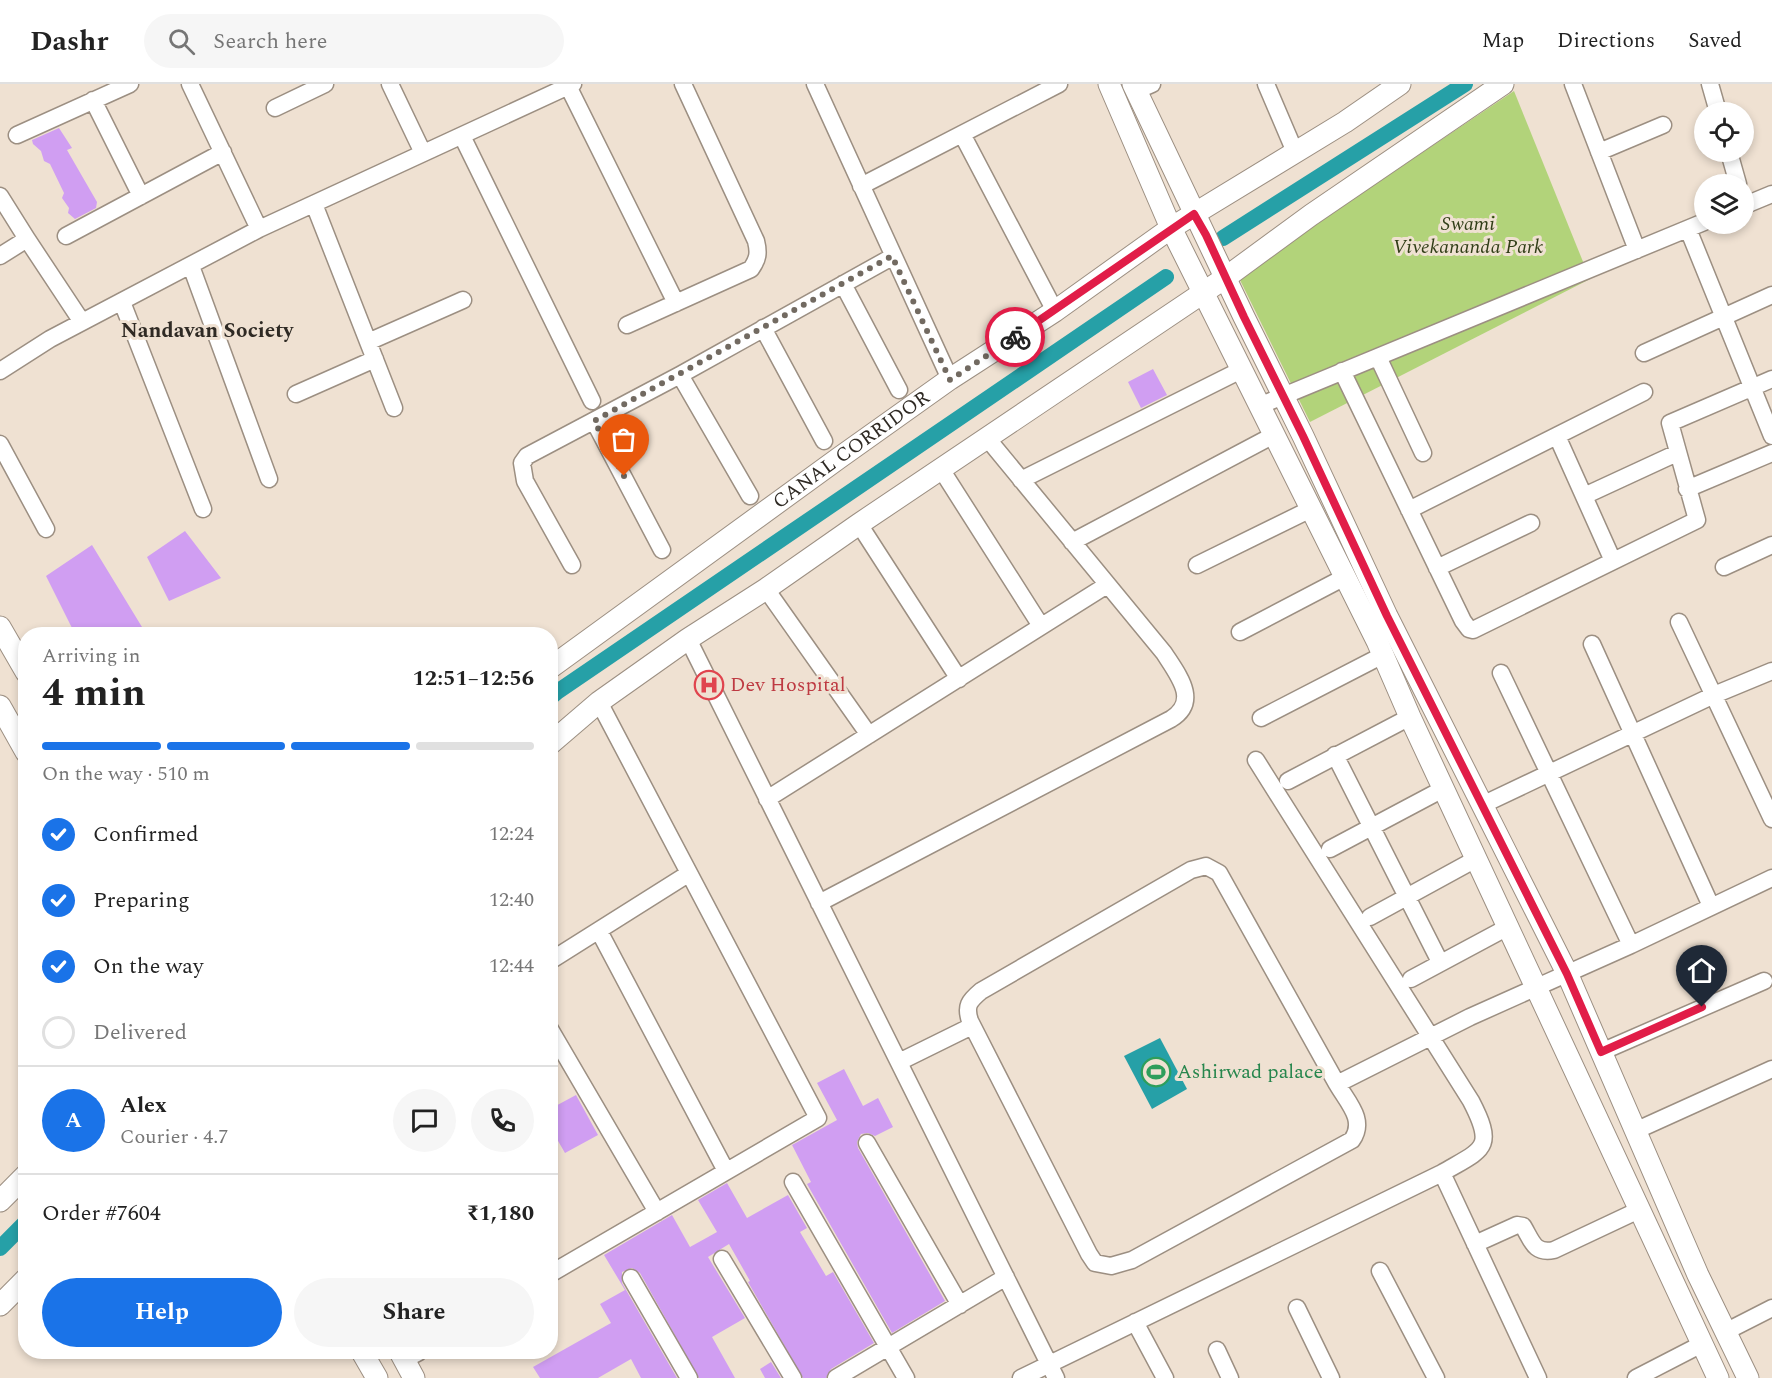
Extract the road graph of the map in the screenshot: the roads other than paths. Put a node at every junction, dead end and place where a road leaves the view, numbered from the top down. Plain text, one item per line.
1 (130, 84) edge
2 (190, 84) edge
3 (325, 84) edge
4 (390, 84) edge
5 (683, 84) edge
6 (815, 84) edge
7 (1059, 84) edge
8 (1109, 84) edge
9 (1266, 84) edge
10 (1400, 84) edge
11 (1503, 84) edge
12 (1573, 84) edge
13 (1710, 84) edge
14 (570, 85) edge
15 (1141, 86) edge
16 (93, 100) junction
17 (1715, 102) edge
18 (275, 108) dead end
19 (1663, 125) dead end
20 (962, 134) junction
21 (17, 135) dead end
22 (462, 136) junction
23 (223, 152) junction
24 (1295, 152) junction
25 (1599, 152) junction
26 (423, 153) junction
27 (861, 186) junction
28 (1772, 194) edge
29 (0, 196) edge
30 (141, 196) junction
31 (1754, 200) edge
32 (314, 204) junction
33 (1194, 214) junction
34 (1694, 226) edge
35 (1171, 228) junction
36 (259, 229) junction
37 (1688, 229) junction
38 (66, 236) dead end
39 (27, 239) junction
40 (1637, 250) junction
41 (0, 256) edge
42 (892, 256) junction
43 (191, 266) junction
44 (1225, 278) junction
45 (843, 284) junction
46 (1203, 293) junction
47 (1772, 295) edge
48 (463, 300) dead end
49 (122, 302) junction
50 (676, 303) junction
51 (1055, 311) junction
52 (1724, 317) junction
53 (82, 322) junction
54 (627, 325) dead end
55 (763, 328) junction
56 (368, 342) junction
57 (1644, 352) dead end
58 (1378, 357) junction
59 (375, 359) junction
60 (1241, 370) junction
61 (0, 371) edge
62 (1342, 372) junction
63 (680, 375) junction
64 (1772, 379) edge
65 (950, 380) junction
66 (1753, 388) junction
67 (899, 390) dead end
68 (1644, 392) dead end
69 (296, 394) dead end
70 (1283, 396) junction
71 (592, 401) dead end
72 (1259, 406) junction
73 (394, 408) dead end
74 (594, 421) junction
75 (1274, 435) junction
76 (1557, 436) junction
77 (1772, 436) edge
78 (987, 438) junction
79 (824, 441) dead end
80 (0, 444) edge
81 (1423, 453) dead end
82 (1677, 453) junction
83 (1772, 453) edge
84 (941, 469) junction
85 (269, 478) dead end
86 (1021, 480) junction
87 (1687, 489) junction
88 (750, 496) dead end
89 (1584, 496) junction
90 (203, 509) dead end
91 (1311, 509) junction
92 (1409, 510) junction
93 (1532, 523) dead end
94 (859, 524) junction
95 (45, 528) dead end
96 (1072, 542) junction
97 (1772, 545) edge
98 (662, 550) dead end
99 (1613, 561) junction
100 (572, 565) dead end
101 (1197, 565) dead end
102 (1724, 567) dead end
103 (1437, 568) junction
104 (1345, 577) junction
105 (1107, 585) junction
106 (766, 590) junction
107 (1679, 622) dead end
108 (0, 627) edge
109 (1041, 627) junction
110 (1240, 632) dead end
111 (688, 639) junction
112 (1592, 644) dead end
113 (1383, 655) junction
114 (18, 658) edge
115 (558, 662) edge
116 (1772, 671) edge
117 (1501, 673) dead end
118 (959, 679) junction
119 (1714, 695) junction
120 (599, 702) junction
121 (0, 706) edge
122 (1410, 717) junction
123 (1261, 718) dead end
124 (1632, 734) junction
125 (868, 735) junction
126 (558, 737) edge
127 (18, 738) edge
128 (1335, 755) junction
129 (1256, 760) dead end
130 (1549, 773) junction
131 (1288, 781) dead end
132 (1443, 789) junction
133 (767, 799) junction
134 (1482, 805) junction
135 (1772, 819) edge
136 (1371, 826) junction
137 (1330, 849) dead end
138 (1476, 859) junction
139 (688, 874) junction
140 (1771, 880) edge
141 (1407, 896) junction
142 (819, 903) junction
143 (1711, 906) junction
144 (1370, 917) dead end
145 (1508, 927) junction
146 (599, 931) junction
147 (1631, 945) junction
148 (558, 956) edge
149 (1440, 962) junction
150 (1567, 974) junction
151 (1411, 979) dead end
152 (1764, 981) dead end
153 (1535, 987) junction
154 (972, 1026) junction
155 (1430, 1037) junction
156 (558, 1043) edge
157 (1601, 1052) junction
158 (899, 1062) junction
159 (1772, 1070) edge
160 (1337, 1084) junction
161 (1635, 1131) junction
162 (867, 1143) dead end
163 (726, 1171) junction
164 (1442, 1173) junction
165 (793, 1182) dead end
166 (18, 1183) edge
167 (0, 1201) edge
168 (1639, 1210) junction
169 (657, 1212) junction
170 (1475, 1244) junction
171 (722, 1259) dead end
172 (558, 1269) edge
173 (1380, 1270) dead end
174 (1006, 1277) junction
175 (631, 1278) dead end
176 (18, 1287) edge
177 (0, 1305) edge
178 (960, 1305) junction
179 (1297, 1308) dead end
180 (1772, 1308) edge
181 (1135, 1322) junction
182 (1725, 1332) junction
183 (1701, 1344) junction
184 (888, 1347) junction
185 (1217, 1350) dead end
186 (366, 1359) edge
187 (1053, 1371) edge
188 (377, 1378) edge
189 (689, 1378) edge
190 (793, 1378) edge
191 (836, 1378) edge
192 (906, 1378) edge
193 (1021, 1378) edge
194 (1166, 1378) edge
195 (1230, 1378) edge
196 (1331, 1378) edge
197 (1436, 1378) edge
198 (1538, 1378) edge
199 (1636, 1378) edge
200 (1718, 1378) edge
201 (1748, 1378) edge

1 - 16 street
2 - 23 street
3 - 18 street
4 - 26 street
5 - 50 street
6 - 27 street
7 - 20 street
8 - 35 street
9 - 24 street
10 - 24 street, CANAL CORRIDOR
11 - 44 street
12 - 25 street
13 - 17 street
14 - 22 street
14 - 50 street
15 - 33 street
16 - 21 street
16 - 30 street
19 - 25 street
20 - 27 street
20 - 51 street
22 - 26 street
22 - 71 street
23 - 30 street
23 - 36 street
24 - 33 street, CANAL CORRIDOR
25 - 40 street
26 - 32 street
27 - 42 street
28 - 31 street
29 - 39 street
30 - 38 street
32 - 36 street
32 - 56 street
33 - 35 street, CANAL CORRIDOR
33 - 44 street
34 - 37 street
35 - 46 street
35 - 51 street, CANAL CORRIDOR
36 - 43 street
37 - 40 street
37 - 52 street
39 - 41 street
39 - 53 street
40 - 58 street
42 - 45 street
42 - 65 street
43 - 49 street
43 - 85 street
44 - 46 street
44 - 70 street
45 - 55 street
45 - 67 street
46 - 60 street
46 - 78 street
47 - 52 street
48 - 56 street
49 - 53 street
49 - 90 street
50 - 54 street
51 - 65 street, CANAL CORRIDOR
52 - 57 street
52 - 66 street
53 - 61 street
55 - 63 street
55 - 79 street
56 - 59 street
58 - 62 street
58 - 81 street
59 - 69 street
59 - 73 street
60 - 72 street
60 - 86 street
62 - 70 street
62 - 92 street
63 - 74 street
63 - 88 street
64 - 66 street
65 - 115 street, CANAL CORRIDOR
66 - 77 street
66 - 82 street
68 - 76 street
70 - 72 street
70 - 134 street
72 - 75 street
74 - 98 street
74 - 100 street
75 - 91 street
75 - 96 street
76 - 89 street
76 - 92 street
78 - 84 street
78 - 86 street
80 - 95 street
82 - 87 street
82 - 89 street
83 - 87 street
84 - 94 street
84 - 109 street
86 - 96 street
87 - 99 street
89 - 99 street
91 - 101 street
91 - 104 street
92 - 103 street
93 - 103 street
94 - 106 street
94 - 118 street
96 - 105 street
97 - 102 street
99 - 103 street
104 - 110 street
104 - 113 street
105 - 109 street
105 - 142 street
106 - 111 street
106 - 125 street
107 - 119 street
108 - 114 street
109 - 118 street
111 - 120 street
111 - 133 street
112 - 124 street
113 - 122 street
113 - 123 street
116 - 119 street
117 - 130 street
118 - 125 street
119 - 124 street
119 - 135 street
120 - 126 street
120 - 139 street
121 - 127 street
122 - 128 street
122 - 132 street
124 - 130 street
124 - 143 street
125 - 133 street
128 - 131 street
128 - 136 street
129 - 155 street
130 - 134 street
130 - 147 street
132 - 136 street
132 - 138 street
133 - 142 street
134 - 150 street
136 - 137 street
136 - 141 street
138 - 141 street
138 - 145 street
139 - 146 street
139 - 163 street
140 - 143 street
141 - 144 street
141 - 149 street
142 - 158 street
143 - 147 street
145 - 149 street
145 - 153 street
146 - 148 street
146 - 163 street
147 - 150 street
149 - 151 street
150 - 153 street
150 - 157 street
152 - 157 street
153 - 155 street
153 - 168 street
154 - 158 street
154 - 160 street
154 - 160 street
155 - 160 street
155 - 164 street
156 - 169 street
157 - 161 street
158 - 174 street
159 - 161 street
161 - 182 street
162 - 178 street
163 - 169 street
164 - 170 street
164 - 181 street
165 - 184 street
166 - 167 street
168 - 170 street
168 - 183 street
169 - 172 street
170 - 198 street
171 - 190 street
173 - 197 street
174 - 178 street
174 - 187 street
175 - 189 street
176 - 177 street
178 - 184 street
179 - 196 street
180 - 182 street
181 - 187 street
181 - 194 street
182 - 201 street
183 - 199 street
183 - 200 street
184 - 191 street
184 - 192 street
185 - 195 street
186 - 188 street
187 - 193 street

